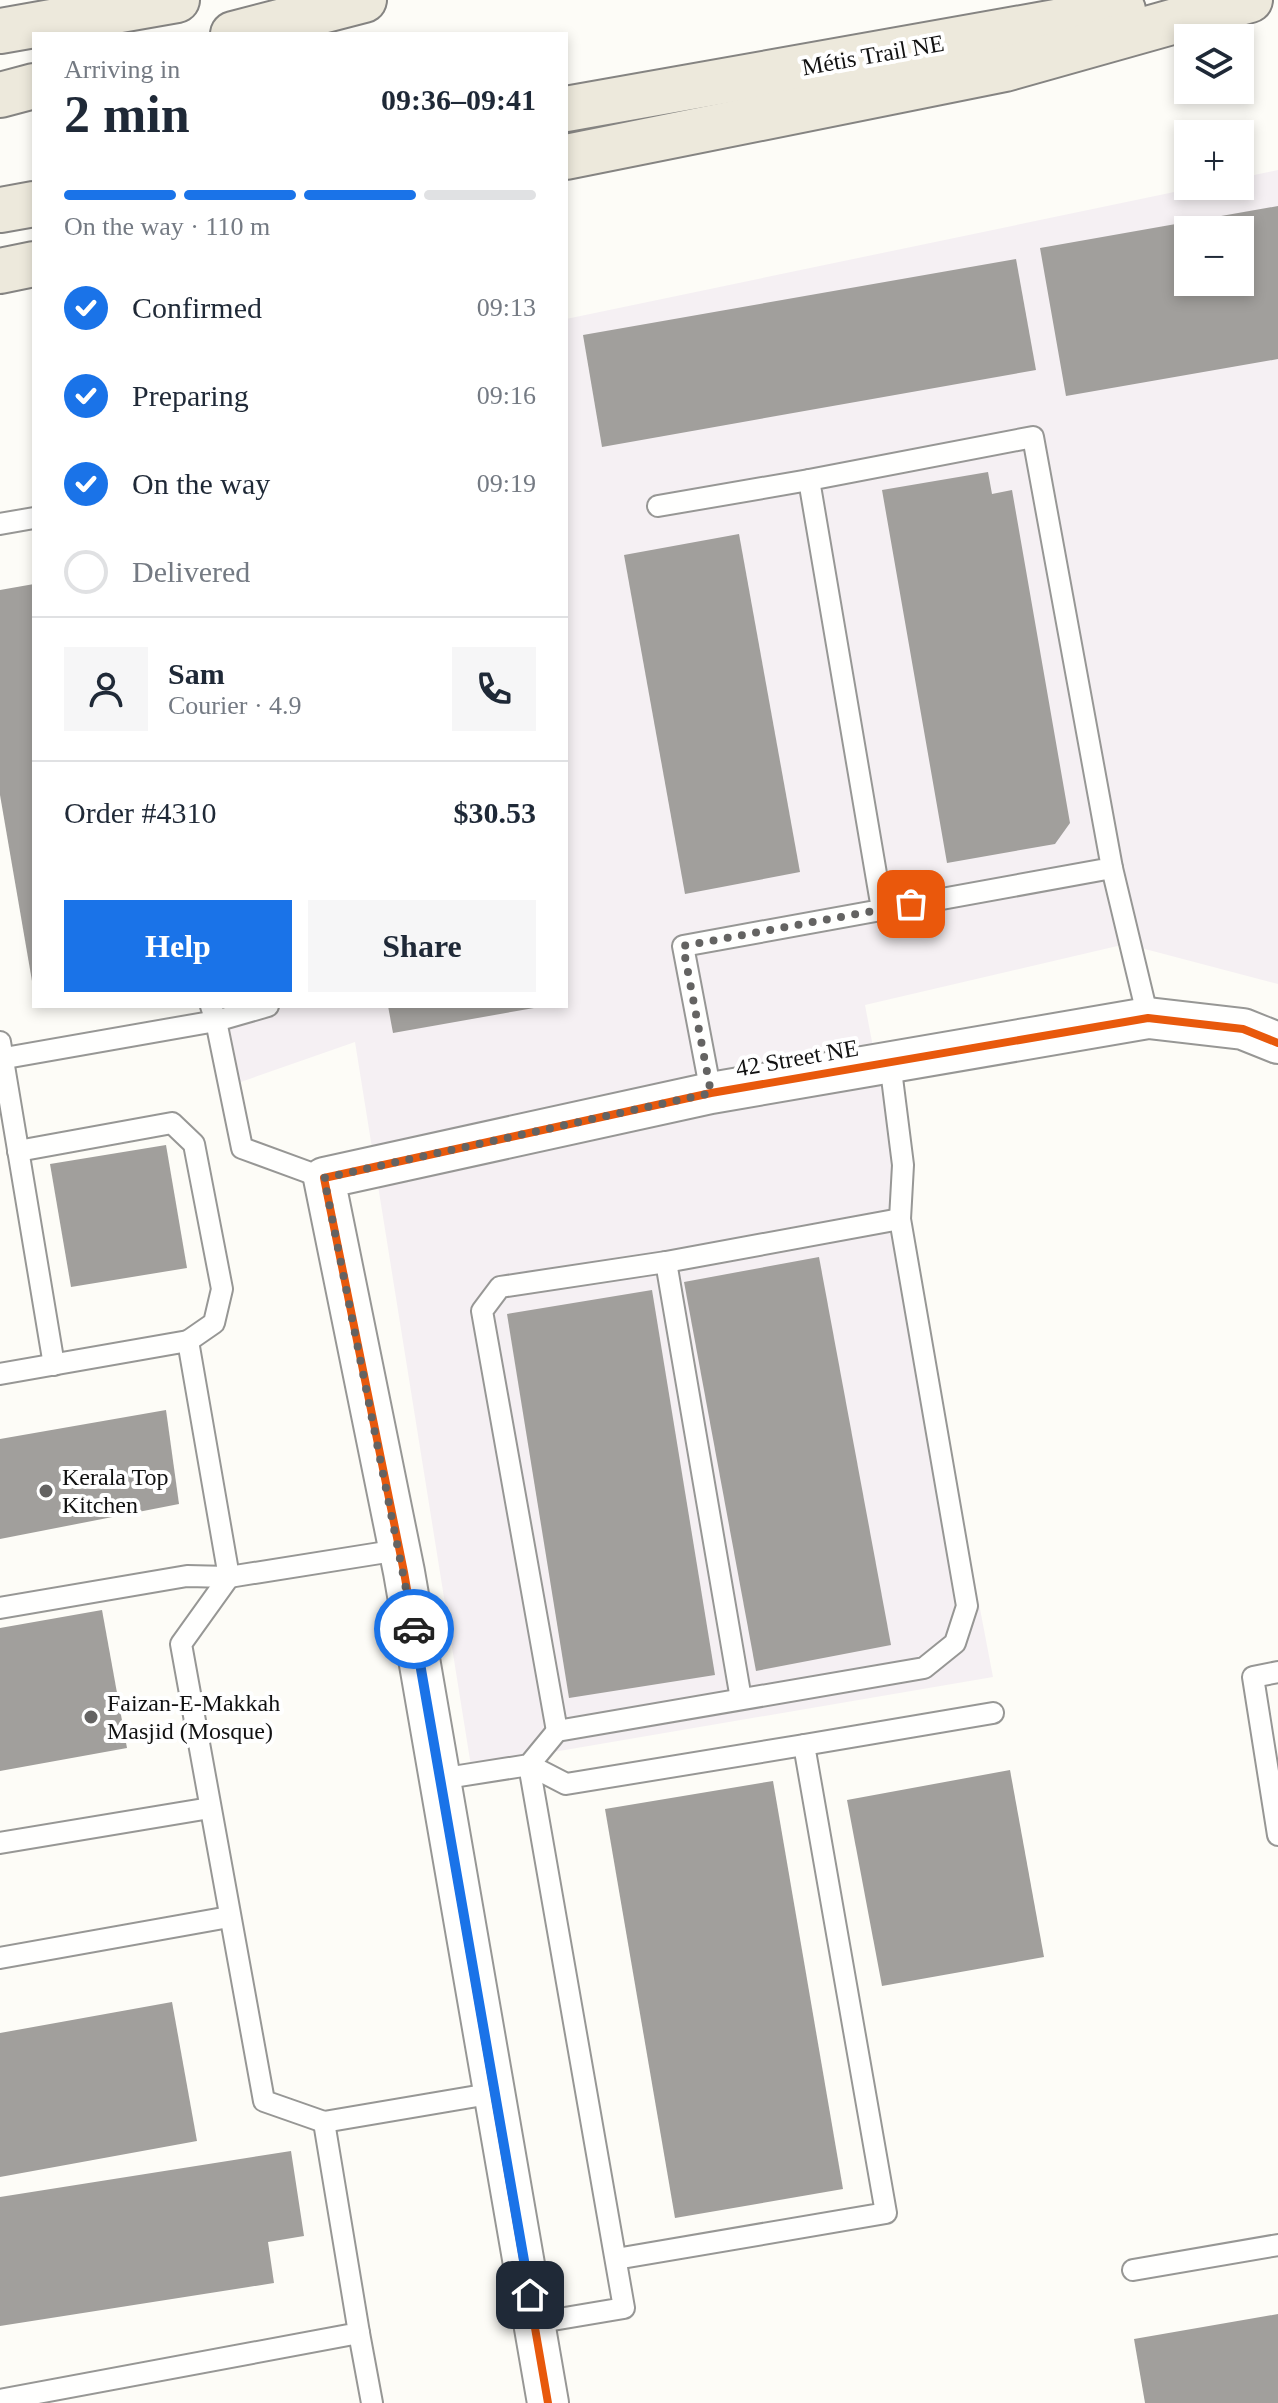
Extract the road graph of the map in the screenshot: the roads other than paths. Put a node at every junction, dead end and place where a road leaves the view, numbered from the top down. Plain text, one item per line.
1 (177, 0) edge
2 (364, 0) edge
3 (1179, 0) edge
4 (1250, 0) edge
5 (0, 31) edge
6 (241, 32) edge
7 (32, 87) edge
8 (0, 95) edge
9 (568, 109) edge
10 (568, 157) edge
11 (32, 204) edge
12 (0, 210) edge
13 (32, 264) edge
14 (0, 271) edge
15 (809, 480) junction
16 (658, 506) dead end
17 (32, 518) edge
18 (0, 524) edge
19 (1112, 868) junction
20 (882, 909) junction
21 (254, 1008) edge
22 (214, 1014) edge
23 (1148, 1018) junction
24 (1278, 1043) edge
25 (1, 1053) edge
26 (890, 1062) junction
27 (711, 1093) junction
28 (18, 1151) junction
29 (324, 1178) junction
30 (900, 1219) junction
31 (666, 1262) junction
32 (188, 1341) junction
33 (54, 1365) junction
34 (0, 1374) edge
35 (399, 1550) junction
36 (229, 1577) junction
37 (0, 1608) edge
38 (1278, 1672) edge
39 (741, 1699) junction
40 (993, 1713) dead end
41 (557, 1731) junction
42 (804, 1745) junction
43 (529, 1765) junction
44 (440, 1779) junction
45 (210, 1808) junction
46 (1278, 1835) edge
47 (0, 1843) edge
48 (229, 1917) junction
49 (0, 1958) edge
50 (495, 2093) junction
51 (324, 2122) junction
52 (1278, 2245) edge
53 (616, 2259) junction
54 (1133, 2270) dead end
55 (535, 2323) junction
56 (359, 2333) junction
57 (0, 2400) edge
58 (372, 2403) edge
59 (548, 2403) edge

1 - 5 main road
2 - 6 main road
3 - 9 main road, Métis Trail NE
4 - 10 main road
7 - 8 main road
11 - 12 main road
13 - 14 main road
15 - 16 lane
15 - 19 lane
15 - 20 lane
17 - 18 lane
19 - 20 lane
19 - 23 lane
20 - 27 lane
21 - 22 lane
22 - 25 lane
22 - 29 lane
23 - 24 street, 42 Street NE
23 - 26 street, 42 Street NE
25 - 28 lane
26 - 27 street, 42 Street NE
26 - 30 lane
27 - 29 street, 42 Street NE
28 - 32 lane
28 - 33 lane
29 - 35 street
30 - 31 lane
30 - 39 lane
31 - 39 lane
31 - 41 lane
32 - 33 lane
32 - 36 lane
33 - 34 lane
35 - 36 lane
35 - 44 street
36 - 37 lane
36 - 45 lane
38 - 46 lane
39 - 41 lane
40 - 42 lane
41 - 43 lane
42 - 43 lane
42 - 53 lane
43 - 44 lane
43 - 53 lane
44 - 50 street
45 - 47 lane
45 - 48 lane
48 - 49 lane
48 - 51 lane
50 - 51 lane
50 - 55 street
51 - 56 lane
52 - 54 lane
53 - 55 lane
55 - 59 street
56 - 57 lane
56 - 58 lane

